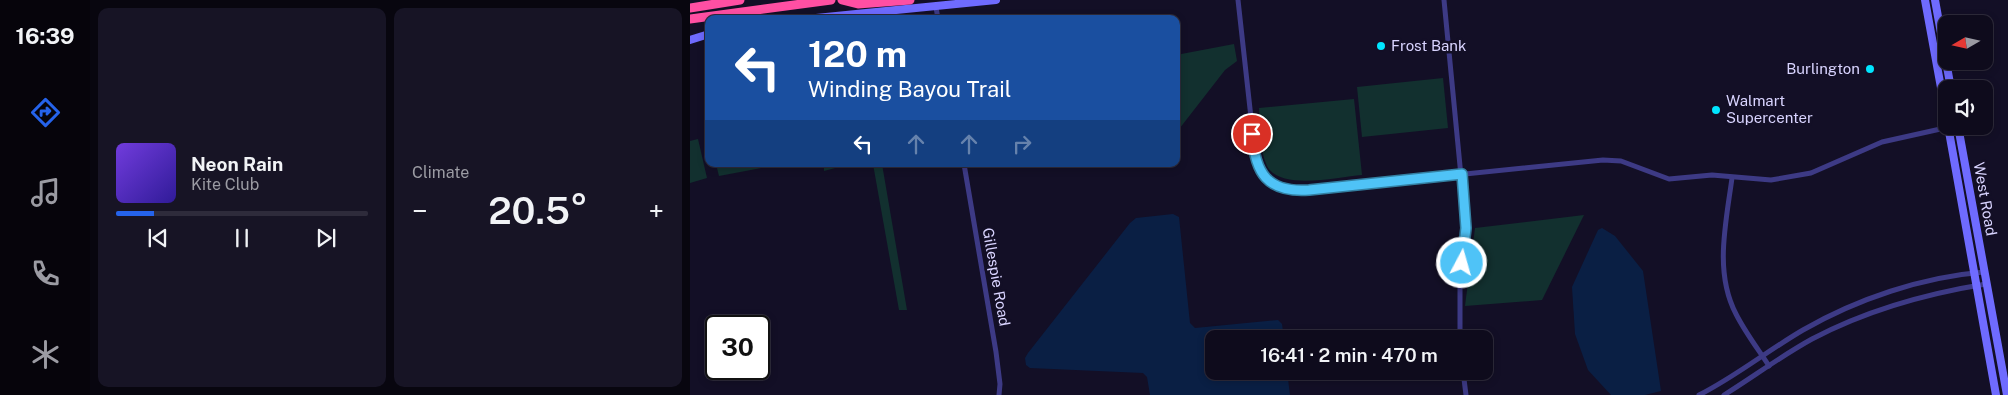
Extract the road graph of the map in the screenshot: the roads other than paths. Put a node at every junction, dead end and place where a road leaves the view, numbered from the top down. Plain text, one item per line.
1 (740, 0) edge
2 (832, 0) edge
3 (842, 0) edge
4 (910, 0) edge
5 (996, 0) edge
6 (1238, 0) edge
7 (1444, 0) edge
8 (1925, 0) edge
9 (1935, 0) edge
10 (936, 7) junction
11 (690, 8) edge
12 (720, 15) edge
13 (849, 15) edge
14 (937, 15) edge
15 (1938, 16) edge
16 (705, 17) edge
17 (690, 19) edge
18 (705, 35) edge
19 (690, 40) edge
20 (1935, 56) junction
21 (1938, 57) edge
22 (1939, 80) edge
23 (1938, 130) edge
24 (1951, 135) edge
25 (1960, 135) edge
26 (965, 167) edge
27 (1462, 174) junction
28 (1732, 178) junction
29 (1984, 272) junction
30 (1975, 273) junction
31 (1986, 284) junction
32 (1977, 286) junction
33 (1460, 330) edge
34 (1803, 331) junction
35 (1809, 341) junction
36 (1762, 356) junction
37 (1769, 366) junction
38 (2003, 369) junction
39 (1992, 371) junction
40 (1464, 380) edge
41 (999, 395) edge
42 (1466, 395) edge
43 (1699, 395) edge
44 (1724, 395) edge
45 (1996, 395) edge
46 (2007, 395) edge

1 - 11 highway
2 - 12 highway
3 - 4 highway
5 - 10 main road
6 - 27 street
7 - 27 street
8 - 20 main road
9 - 15 main road
10 - 13 main road
10 - 14 street
16 - 17 highway
18 - 19 main road
20 - 21 main road
20 - 22 main road
23 - 28 street
24 - 30 main road, West Road
25 - 29 main road, West Road
26 - 41 street, Gillespie Road
27 - 28 street
27 - 33 street
28 - 36 street
29 - 30 street
29 - 31 main road, West Road
30 - 32 main road, West Road
30 - 34 street
31 - 32 street
31 - 38 main road, West Road
32 - 35 street
32 - 39 main road, West Road
34 - 35 street
34 - 36 street
35 - 37 street
36 - 37 street
36 - 43 street
37 - 44 street
38 - 39 main road
38 - 46 main road, West Road
39 - 45 main road, West Road
40 - 42 street

